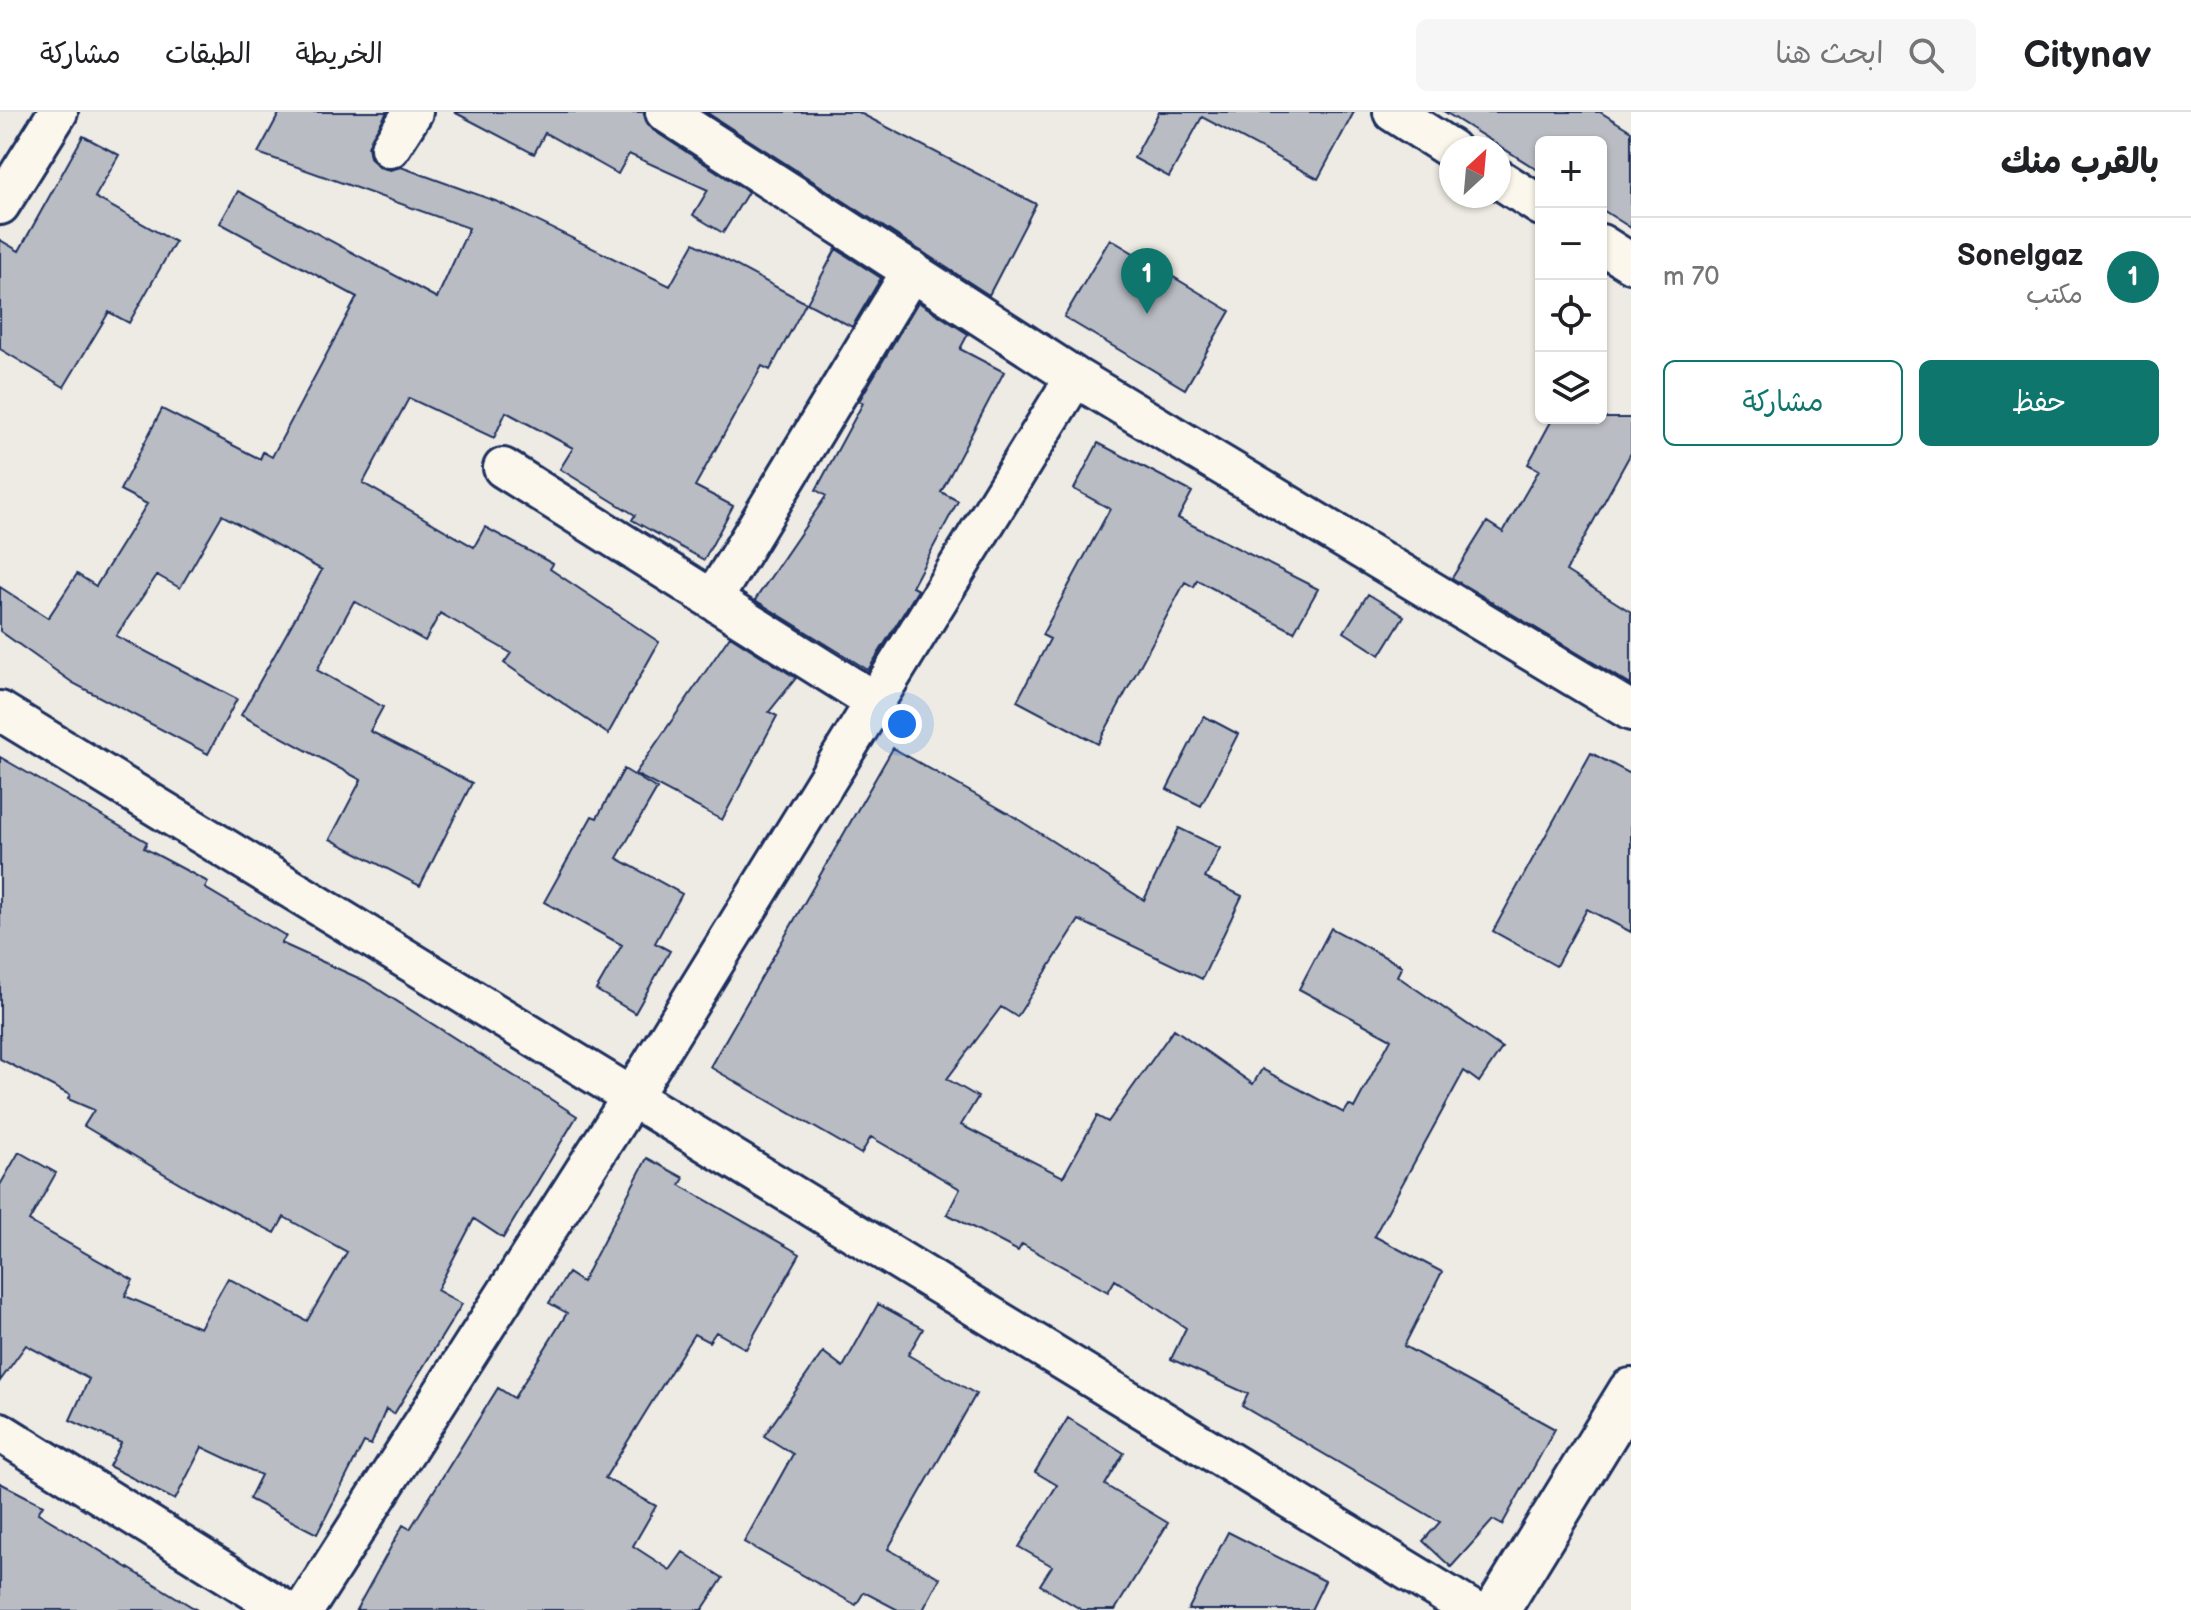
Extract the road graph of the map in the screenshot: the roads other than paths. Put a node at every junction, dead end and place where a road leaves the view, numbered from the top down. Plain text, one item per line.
1 (58, 112) edge
2 (413, 112) edge
3 (665, 112) edge
4 (1393, 112) edge
5 (1439, 141) edge
6 (390, 148) dead end
7 (1511, 187) edge
8 (1535, 202) edge
9 (0, 205) edge
10 (1607, 248) edge
11 (1631, 263) edge
12 (912, 270) junction
13 (1075, 377) junction
14 (503, 468) dead end
15 (713, 599) junction
16 (874, 701) junction
17 (0, 711) edge
18 (1631, 711) edge
19 (631, 1098) junction
20 (1631, 1391) edge
21 (0, 1432) edge
22 (285, 1610) edge
23 (304, 1610) edge
24 (1472, 1610) edge
25 (1497, 1610) edge

1 - 9 street
2 - 6 street
3 - 12 street
4 - 5 street
7 - 8 street
10 - 11 street
12 - 13 street
12 - 15 street
13 - 16 street
13 - 18 street
14 - 15 street
15 - 16 street
16 - 19 street
17 - 19 street
19 - 23 street
19 - 24 street
20 - 25 main road
21 - 22 street

